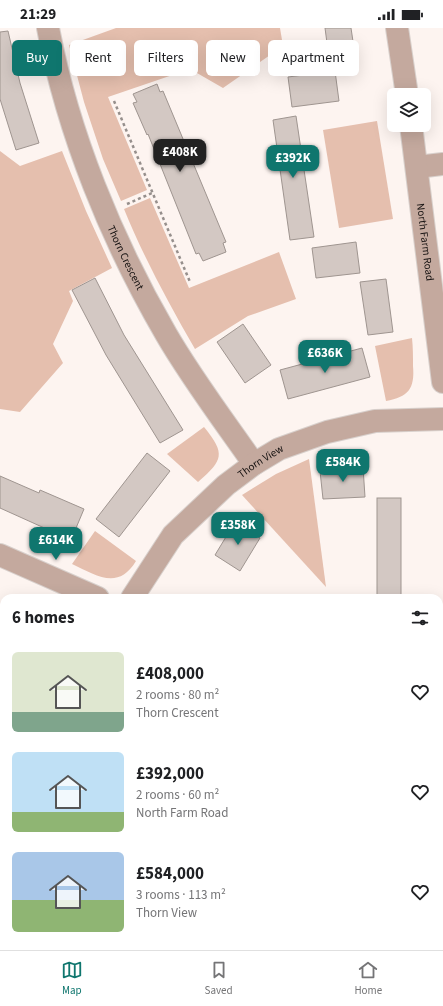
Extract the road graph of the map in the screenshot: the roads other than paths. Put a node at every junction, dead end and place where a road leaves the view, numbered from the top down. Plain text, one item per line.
1 (48, 28) edge
2 (398, 28) edge
3 (406, 88) edge
4 (412, 132) edge
5 (443, 164) edge
6 (417, 167) junction
7 (443, 382) edge
8 (443, 419) edge
9 (254, 464) junction
10 (0, 555) edge
11 (89, 594) edge
12 (135, 594) edge

1 - 9 street, Thorn Crescent
2 - 3 street
4 - 6 street, North Farm Road
5 - 6 street
6 - 7 street, North Farm Road
8 - 9 street, Thorn View
9 - 12 street, Thorn View
10 - 11 street

